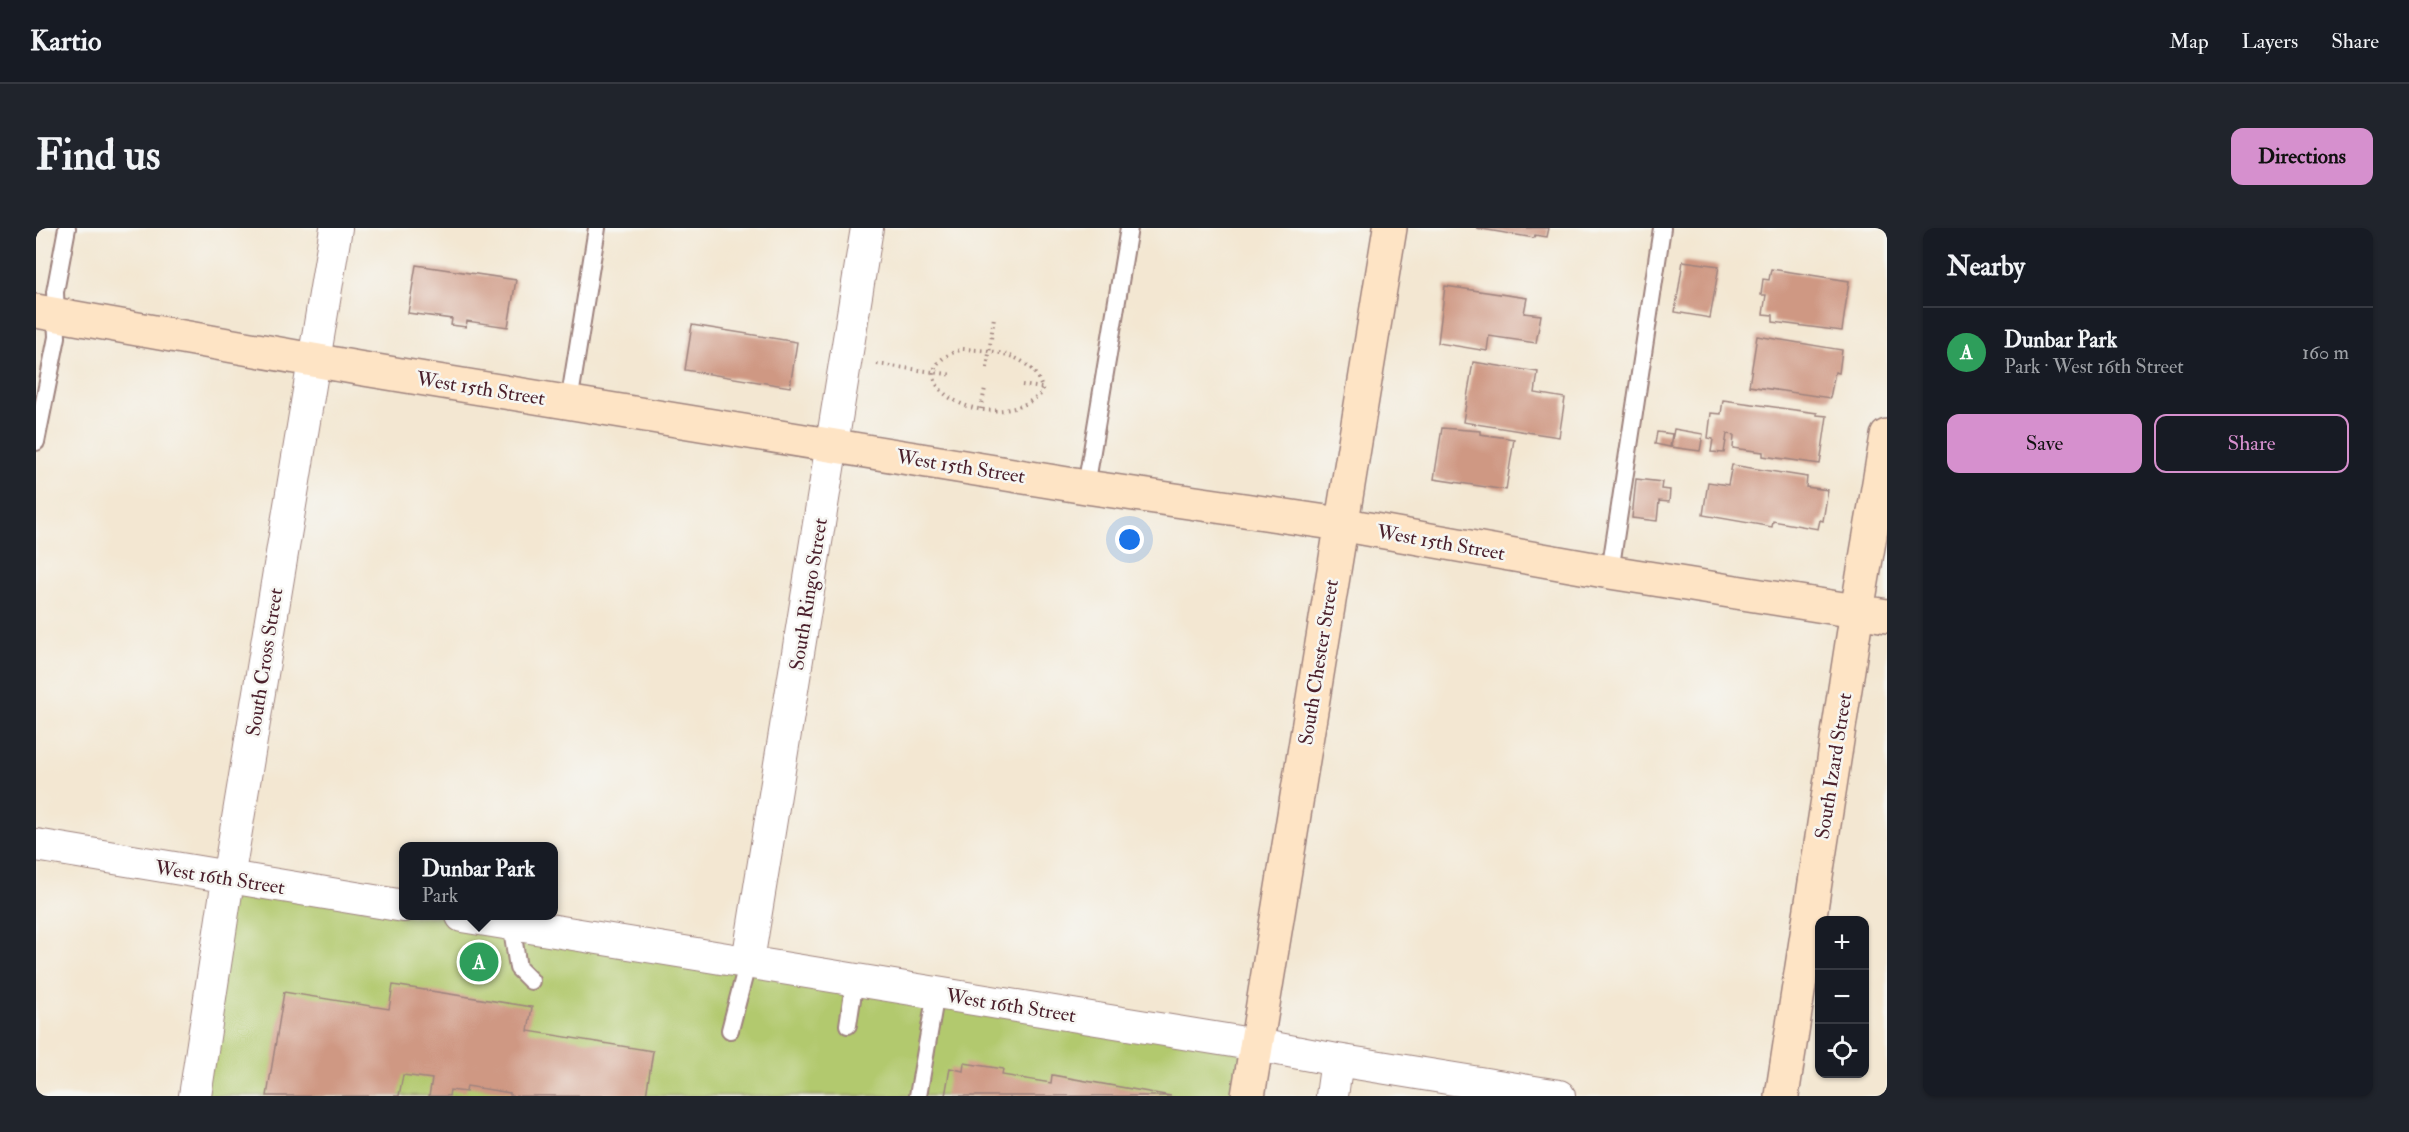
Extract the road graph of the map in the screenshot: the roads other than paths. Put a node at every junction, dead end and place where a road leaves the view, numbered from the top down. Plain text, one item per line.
1 (67, 228) edge
2 (336, 228) edge
3 (597, 228) edge
4 (867, 228) edge
5 (1129, 228) edge
6 (1390, 228) edge
7 (1662, 228) edge
8 (46, 313) edge
9 (314, 361) junction
10 (569, 403) junction
11 (1887, 436) edge
12 (36, 442) edge
13 (831, 446) junction
14 (1086, 487) junction
15 (1341, 524) junction
16 (1610, 572) junction
17 (1872, 614) edge
18 (36, 845) edge
19 (228, 879) junction
20 (399, 905) edge
21 (493, 920) edge
22 (511, 923) junction
23 (748, 961) junction
24 (855, 979) junction
25 (531, 981) dead end
26 (936, 993) junction
27 (848, 1025) dead end
28 (730, 1030) dead end
29 (1257, 1045) junction
30 (1336, 1060) junction
31 (195, 1096) edge
32 (918, 1096) edge
33 (1248, 1096) edge
34 (1332, 1096) edge
35 (1559, 1096) edge
36 (1782, 1096) edge

1 - 8 lane
2 - 9 street, South Cross Street
3 - 10 lane
4 - 13 street, South Ringo Street
5 - 14 lane
6 - 15 street, South Chester Street
7 - 16 lane
8 - 9 street, West 15th Street
8 - 12 lane
9 - 10 street, West 15th Street
9 - 19 street, South Cross Street
10 - 13 street, West 15th Street
11 - 17 street, South Izard Street
13 - 14 street, West 15th Street
13 - 23 street, South Ringo Street
14 - 15 street, West 15th Street
15 - 16 street, West 15th Street
15 - 29 street, South Chester Street
16 - 17 street, West 15th Street
17 - 36 street, South Izard Street
18 - 19 street, West 16th Street
19 - 20 street, West 16th Street
19 - 31 street, South Cross Street
21 - 22 street, West 16th Street
22 - 23 street, West 16th Street
22 - 25 lane
23 - 24 street, West 16th Street
23 - 28 lane
24 - 26 street, West 16th Street
24 - 27 lane
26 - 29 street, West 16th Street
26 - 32 lane
29 - 30 street, West 16th Street
29 - 33 street, South Chester Street
30 - 34 street
30 - 35 street, West 16th Street

